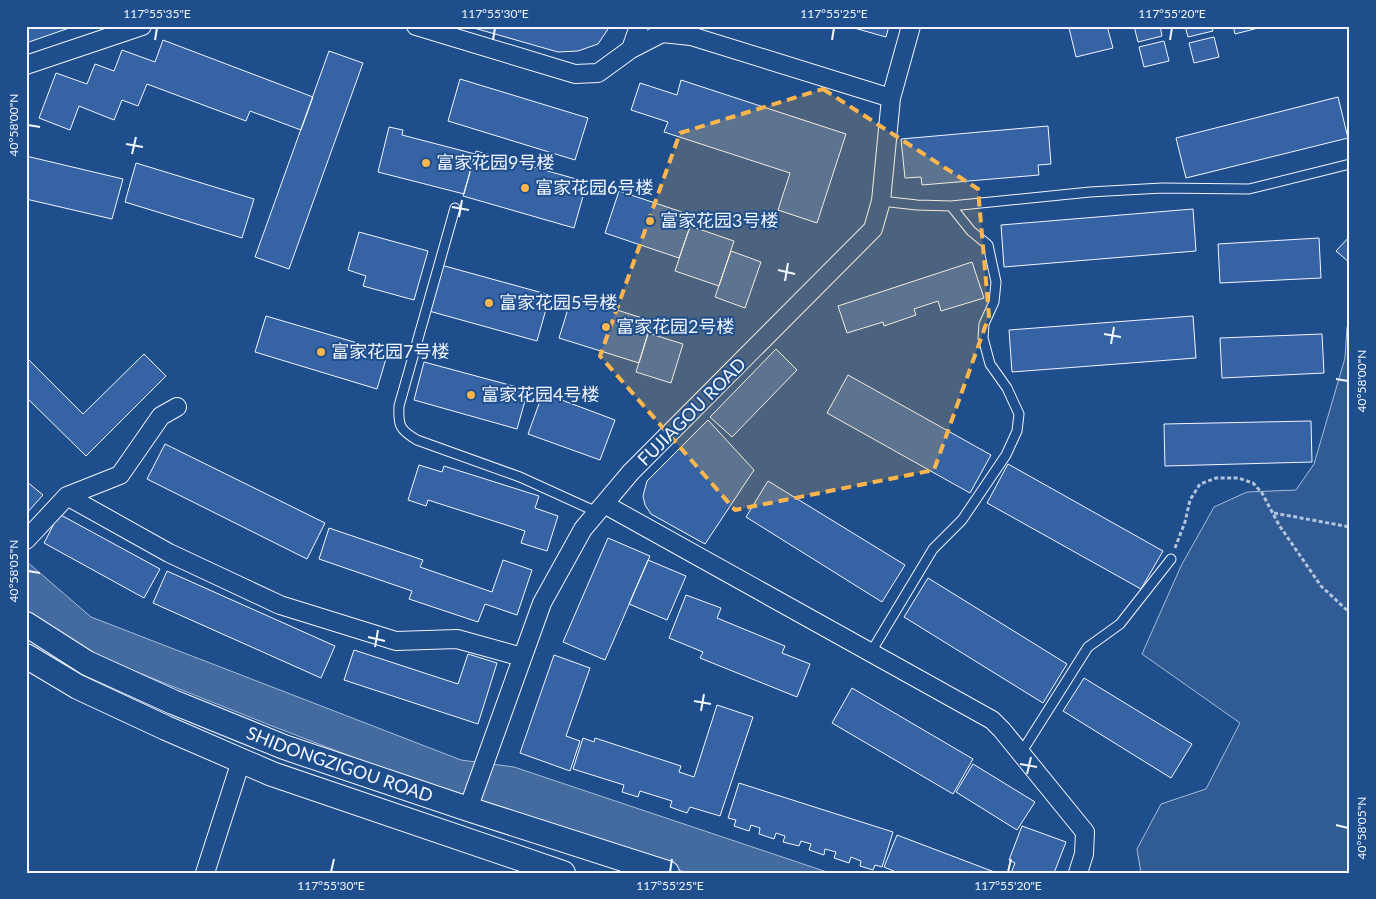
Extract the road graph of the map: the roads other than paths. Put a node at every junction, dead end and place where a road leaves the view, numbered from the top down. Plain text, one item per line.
1 (142, 26) edge
2 (416, 26) edge
3 (639, 26) edge
4 (910, 26) edge
5 (631, 49) junction
6 (26, 65) edge
7 (892, 98) junction
8 (1350, 164) edge
9 (881, 201) junction
10 (951, 206) junction
11 (455, 208) dead end
12 (177, 407) dead end
13 (67, 496) junction
14 (601, 508) junction
15 (26, 540) edge
16 (1171, 559) road end
17 (26, 624) edge
18 (871, 652) junction
19 (26, 656) edge
20 (522, 657) junction
21 (1020, 753) junction
22 (241, 761) junction
23 (469, 805) junction
24 (205, 873) edge
25 (563, 873) edge
26 (667, 873) edge
27 (1078, 873) edge

1 - 6 street
2 - 5 street
3 - 5 street
4 - 7 street, FUJIAGOU ROAD
5 - 7 street
7 - 9 street, FUJIAGOU ROAD
8 - 10 lane
9 - 10 lane
9 - 14 street, FUJIAGOU ROAD
10 - 18 lane
11 - 14 lane
12 - 13 street
13 - 15 street
13 - 20 street
14 - 18 street
14 - 20 street, FUJIAGOU ROAD
16 - 21 lane
17 - 23 main road, SHIDONGZIGOU ROAD
18 - 21 street
19 - 22 main road, SHIDONGZIGOU ROAD
20 - 23 street, FUJIAGOU ROAD
21 - 27 street
22 - 24 street
22 - 25 main road, SHIDONGZIGOU ROAD
23 - 26 main road, SHIDONGZIGOU ROAD

